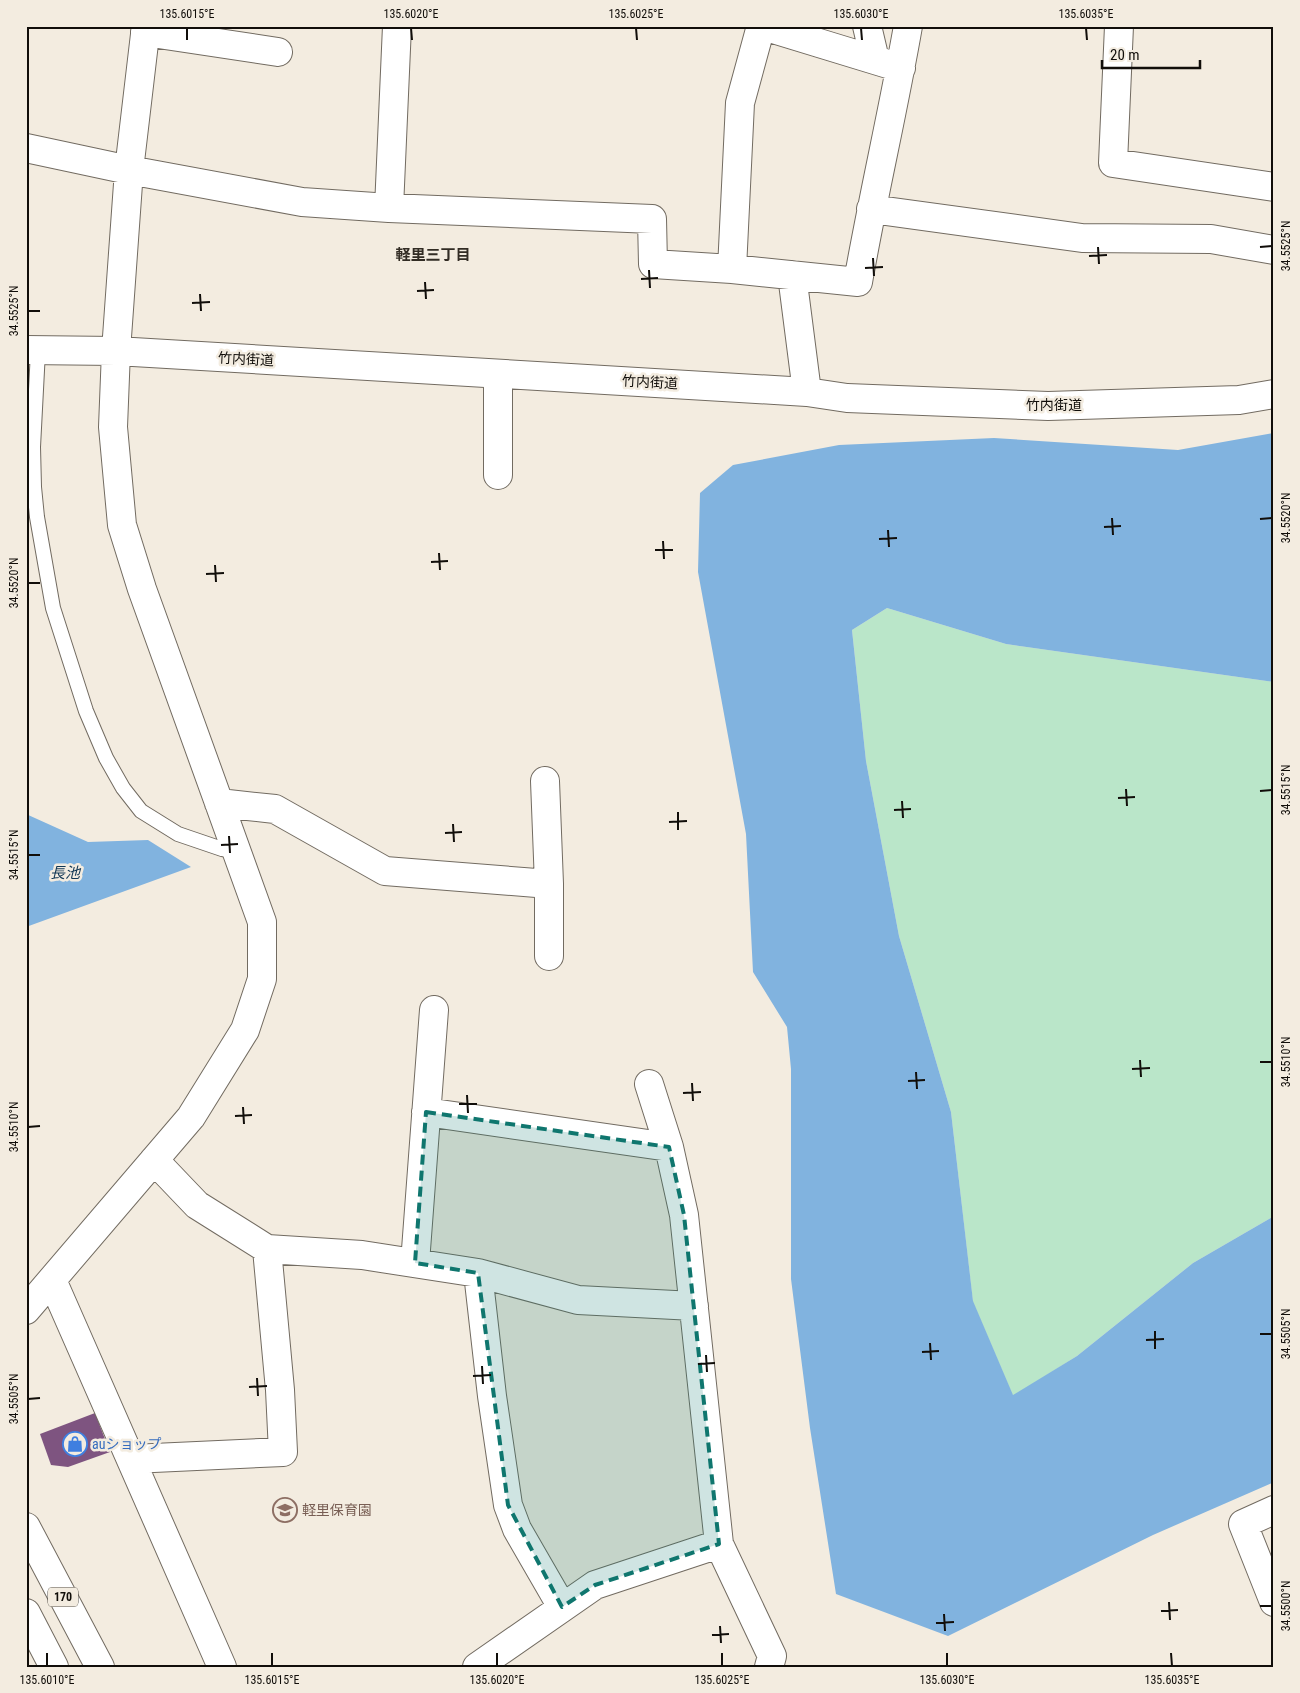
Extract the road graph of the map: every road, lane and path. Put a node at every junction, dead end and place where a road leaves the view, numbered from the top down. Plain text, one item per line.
1 (397, 26) edge
2 (762, 26) edge
3 (867, 26) edge
4 (908, 26) edge
5 (1119, 26) edge
6 (145, 29) edge
7 (278, 52) dead end
8 (875, 60) junction
9 (901, 68) junction
10 (26, 148) edge
11 (129, 170) junction
12 (1274, 187) edge
13 (388, 208) junction
14 (871, 209) junction
15 (1274, 250) edge
16 (732, 269) junction
17 (792, 275) junction
18 (32, 350) edge
19 (116, 352) junction
20 (498, 374) junction
21 (807, 392) junction
22 (1274, 394) edge
23 (498, 476) dead end
24 (545, 781) dead end
25 (219, 803) junction
26 (236, 851) junction
27 (549, 884) junction
28 (549, 956) dead end
29 (434, 1010) dead end
30 (649, 1084) dead end
31 (426, 1112) junction
32 (669, 1147) junction
33 (154, 1160) junction
34 (267, 1249) junction
35 (415, 1263) junction
36 (478, 1273) junction
37 (52, 1280) junction
38 (694, 1306) junction
39 (26, 1310) edge
40 (132, 1459) junction
41 (1274, 1510) edge
42 (26, 1527) edge
43 (719, 1544) junction
44 (1274, 1602) edge
45 (562, 1607) junction
46 (26, 1613) edge
47 (54, 1667) edge
48 (100, 1667) edge
49 (222, 1667) edge
50 (477, 1667) edge
51 (770, 1667) edge

1 - 13 main road
2 - 8 main road
2 - 16 main road
3 - 8 main road
4 - 9 main road
5 - 12 main road
6 - 7 main road
6 - 11 main road
8 - 9 main road
9 - 14 main road
10 - 11 main road
11 - 13 main road
11 - 19 main road
13 - 16 main road
14 - 15 main road
14 - 17 main road
16 - 17 main road
17 - 21 main road
18 - 19 main road, 竹内街道
18 - 26 lane
19 - 20 main road, 竹内街道
19 - 25 main road
20 - 21 main road, 竹内街道
20 - 23 main road
21 - 22 main road, 竹内街道
24 - 27 main road
25 - 26 main road
25 - 27 main road
26 - 33 main road
27 - 28 main road
29 - 31 main road
30 - 32 main road
31 - 32 main road
31 - 35 main road
32 - 38 main road
33 - 34 main road
33 - 37 main road
34 - 35 main road
34 - 40 main road
35 - 36 main road
36 - 38 main road
36 - 45 main road
37 - 39 main road
37 - 40 main road
38 - 43 main road
40 - 49 main road
41 - 44 main road
42 - 48 main road, 170
43 - 45 main road
43 - 51 main road
45 - 50 main road
46 - 47 main road

